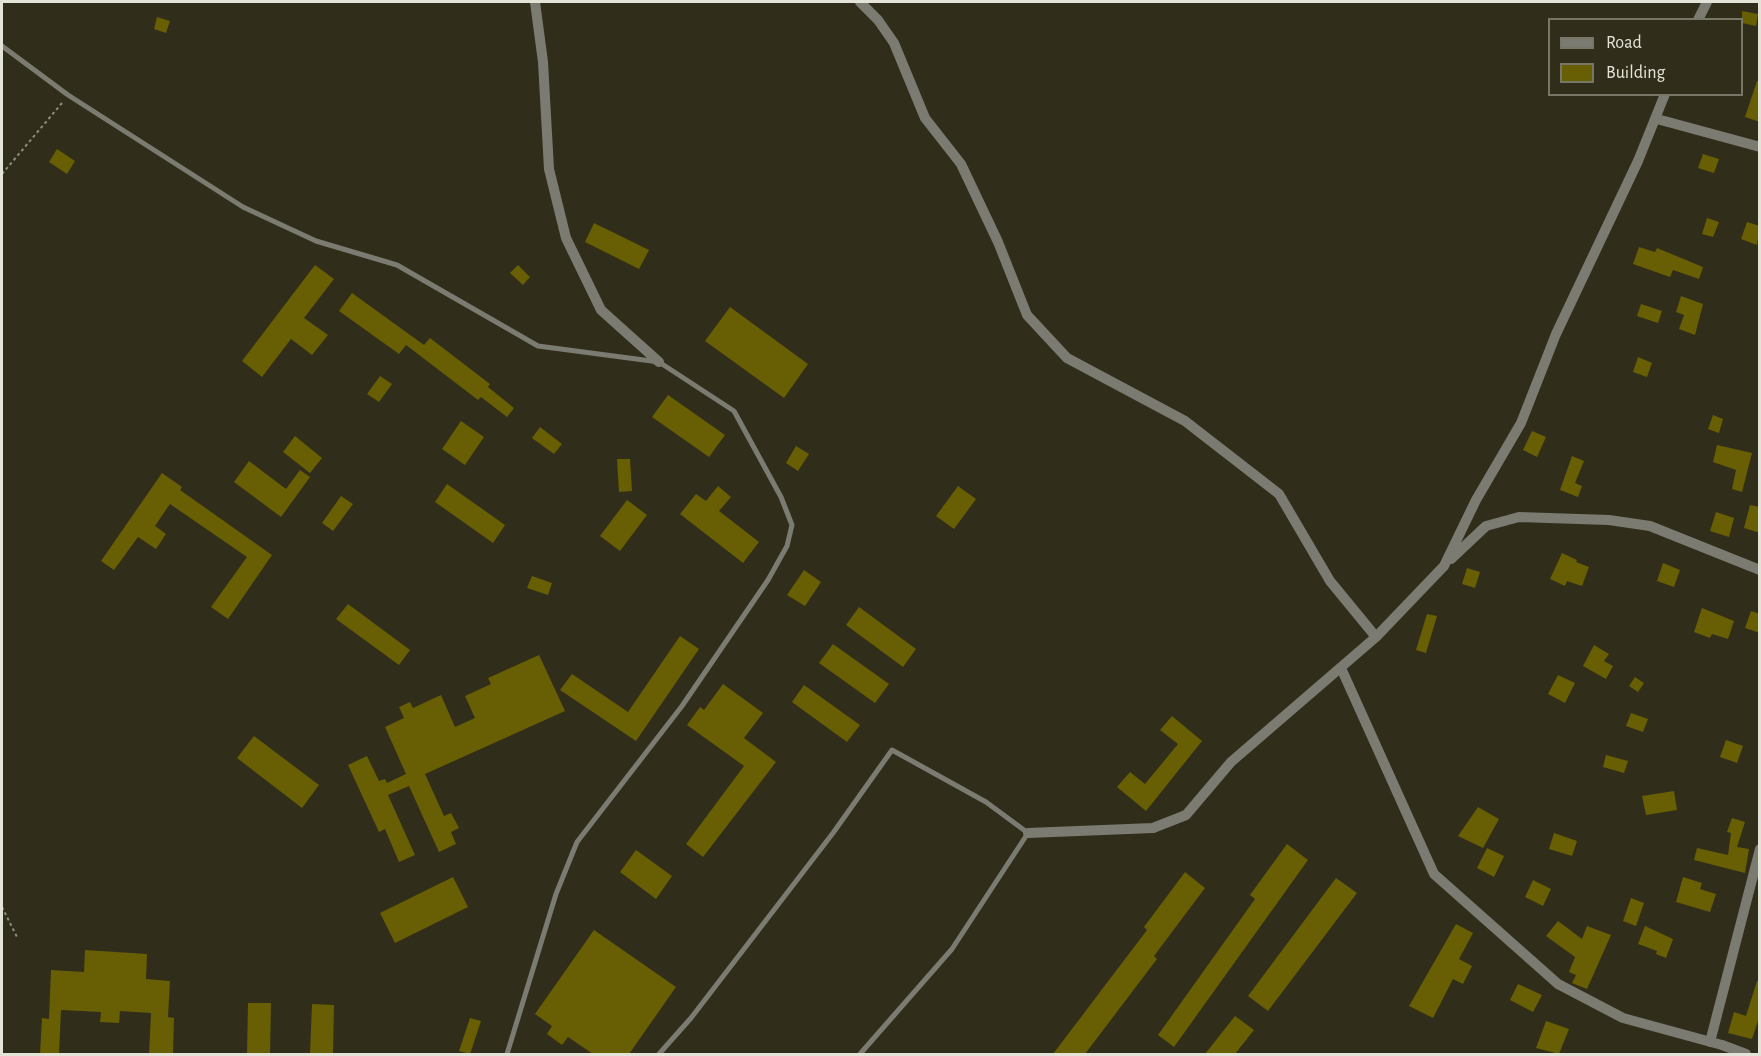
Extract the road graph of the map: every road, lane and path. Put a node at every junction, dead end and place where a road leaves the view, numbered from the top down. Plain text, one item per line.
1 (535, 2) edge
2 (860, 2) edge
3 (1707, 2) edge
4 (1699, 18) edge
5 (2, 46) edge
6 (68, 95) junction
7 (1664, 96) edge
8 (1657, 119) junction
9 (1760, 147) edge
10 (2, 174) edge
11 (659, 362) junction
12 (1444, 566) junction
13 (1760, 570) edge
14 (1376, 637) junction
15 (1341, 668) junction
16 (1028, 833) junction
17 (1760, 849) edge
18 (2, 907) edge
19 (18, 939) dead end
20 (1710, 1042) junction
21 (507, 1054) edge
22 (659, 1054) edge
23 (860, 1054) edge
24 (1746, 1054) edge

1 - 11 street
2 - 14 street
3 - 4 street
5 - 6 lane
6 - 10 path
6 - 11 lane
7 - 8 street
8 - 9 street
8 - 12 street
11 - 21 lane
12 - 13 street
12 - 14 street
14 - 15 street
15 - 16 street
15 - 20 street
16 - 22 lane
16 - 23 lane
17 - 20 street
18 - 19 path
20 - 24 street

